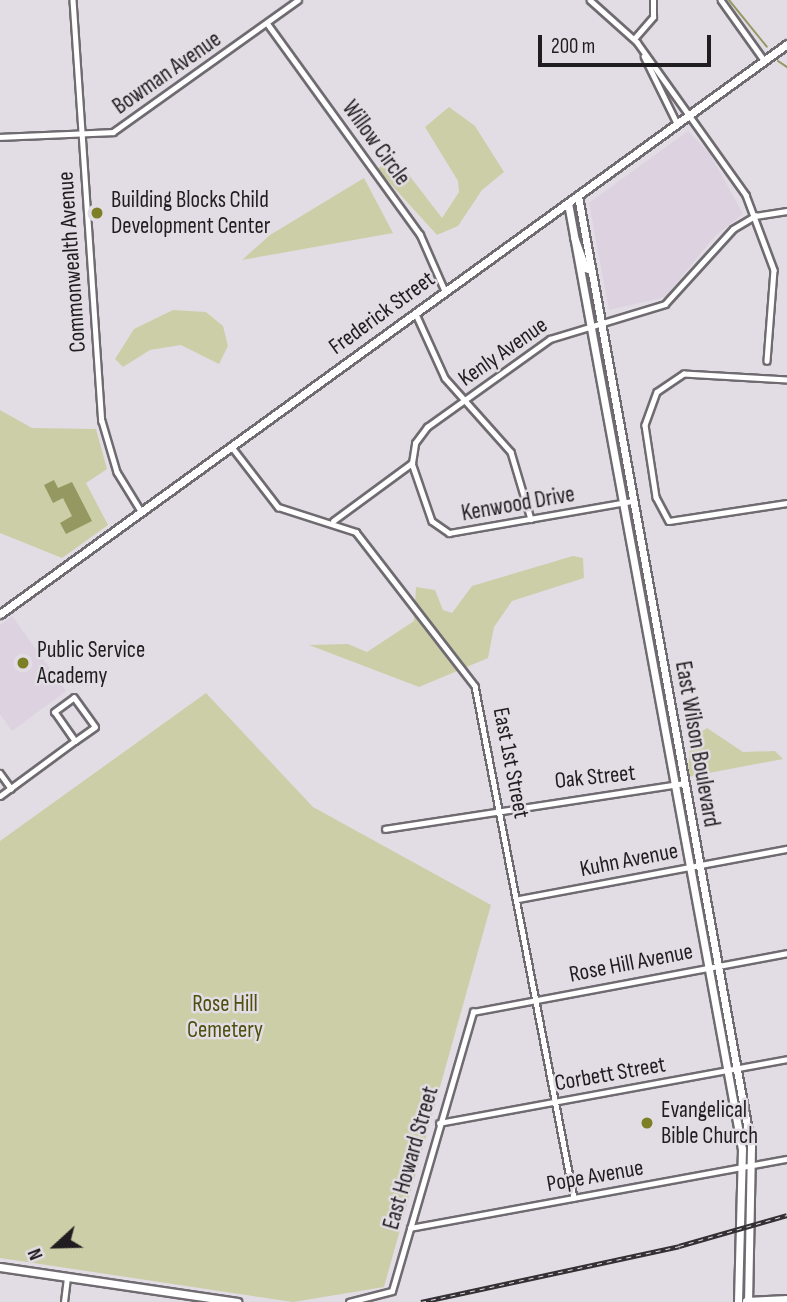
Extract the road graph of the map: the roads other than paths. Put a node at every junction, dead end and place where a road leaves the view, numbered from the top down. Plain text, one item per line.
1 (73, 0) edge
2 (298, 0) edge
3 (590, 0) edge
4 (653, 0) edge
5 (721, 0) edge
6 (267, 23) junction
7 (636, 41) junction
8 (787, 44) edge
9 (765, 60) junction
10 (690, 115) junction
11 (677, 124) junction
12 (81, 136) junction
13 (0, 137) edge
14 (578, 196) junction
15 (568, 203) junction
16 (787, 211) edge
17 (755, 216) junction
18 (574, 236) junction
19 (592, 270) junction
20 (445, 291) junction
21 (416, 314) junction
22 (601, 322) junction
23 (590, 323) junction
24 (767, 361) dead end
25 (787, 380) edge
26 (466, 399) junction
27 (232, 446) junction
28 (412, 463) junction
29 (634, 501) junction
30 (623, 503) junction
31 (787, 503) edge
32 (141, 512) junction
33 (531, 519) junction
34 (333, 521) junction
35 (0, 614) edge
36 (75, 741) junction
37 (0, 773) edge
38 (685, 783) junction
39 (674, 785) junction
40 (11, 788) junction
41 (0, 796) edge
42 (502, 808) junction
43 (385, 829) dead end
44 (787, 849) edge
45 (699, 865) junction
46 (690, 867) junction
47 (519, 899) junction
48 (787, 953) edge
49 (717, 965) junction
50 (708, 966) junction
51 (537, 998) junction
52 (482, 1008) joint
53 (787, 1059) edge
54 (737, 1068) junction
55 (727, 1070) junction
56 (556, 1102) junction
57 (439, 1123) junction
58 (787, 1159) edge
59 (753, 1165) junction
60 (743, 1167) junction
61 (574, 1198) junction
62 (410, 1228) junction
63 (0, 1267) edge
64 (67, 1276) junction
65 (787, 1299) edge
66 (358, 1301) edge
67 (748, 1301) edge
68 (64, 1302) edge
69 (237, 1302) edge
70 (349, 1302) edge
71 (733, 1302) edge
72 (738, 1302) edge

1 - 12 street, Commonwealth Avenue
2 - 6 street, Bowman Avenue
3 - 7 street
4 - 7 street
5 - 9 street
6 - 12 street, Bowman Avenue
6 - 20 street, Willow Circle
7 - 10 street
7 - 11 street
8 - 9 main road, Frederick Street
9 - 10 main road, Frederick Street
10 - 11 main road, Frederick Street
10 - 17 street
11 - 14 main road, Frederick Street
12 - 13 street, Bowman Avenue
12 - 32 street, Commonwealth Avenue
14 - 15 main road, Frederick Street
14 - 19 main road, East Wilson Boulevard
15 - 18 main road, East Wilson Boulevard
15 - 20 main road, Frederick Street
16 - 17 street, Kenly Avenue
17 - 22 street, Kenly Avenue
17 - 24 street
18 - 19 main road
18 - 23 main road, East Wilson Boulevard
19 - 22 main road, East Wilson Boulevard
20 - 21 main road, Frederick Street
21 - 26 street
21 - 27 main road, Frederick Street
22 - 23 street, Kenly Avenue
22 - 29 main road, East Wilson Boulevard
23 - 26 street, Kenly Avenue
23 - 30 main road, East Wilson Boulevard
25 - 31 street
26 - 28 street, Kenly Avenue
26 - 33 street
27 - 32 main road, Frederick Street
27 - 34 street, East 1st Street
28 - 33 street, Kenwood Drive
28 - 34 street
29 - 30 street, Kenwood Drive
29 - 38 main road, East Wilson Boulevard
30 - 33 street, Kenwood Drive
30 - 39 main road, East Wilson Boulevard
32 - 35 main road, Frederick Street
34 - 42 street, East 1st Street
36 - 36 street
36 - 40 street
37 - 40 street
38 - 39 street, Oak Street
38 - 45 main road, East Wilson Boulevard
39 - 42 street, Oak Street
39 - 46 main road, East Wilson Boulevard
40 - 41 street
42 - 43 street, Oak Street
42 - 47 street, East 1st Street
44 - 45 street, Kuhn Avenue
45 - 46 street, Kuhn Avenue
45 - 49 main road, East Wilson Boulevard
46 - 47 street, Kuhn Avenue
46 - 50 main road, East Wilson Boulevard
47 - 51 street, East 1st Street
48 - 49 street, Rose Hill Avenue
49 - 50 street, Rose Hill Avenue
49 - 54 main road, East Wilson Boulevard
50 - 51 street, Rose Hill Avenue
50 - 55 main road, East Wilson Boulevard
51 - 52 street, Rose Hill Avenue
51 - 56 street, East 1st Street
52 - 57 street, East Howard Street
53 - 54 street, Corbett Street
54 - 55 street, Corbett Street
54 - 59 main road, East Wilson Boulevard
55 - 56 street, Corbett Street
55 - 60 main road, East Wilson Boulevard
56 - 57 street, Corbett Street
56 - 61 street, East 1st Street
57 - 62 street, East Howard Street
58 - 59 street, Pope Avenue
59 - 60 street, Pope Avenue
59 - 67 main road, East Wilson Boulevard
60 - 61 street, Pope Avenue
60 - 72 main road, East Wilson Boulevard
61 - 62 street, Pope Avenue
62 - 66 street, East Howard Street
63 - 64 main road
64 - 68 street
64 - 69 main road
65 - 67 main road
66 - 70 street, East Howard Street
67 - 72 main road
71 - 72 main road

